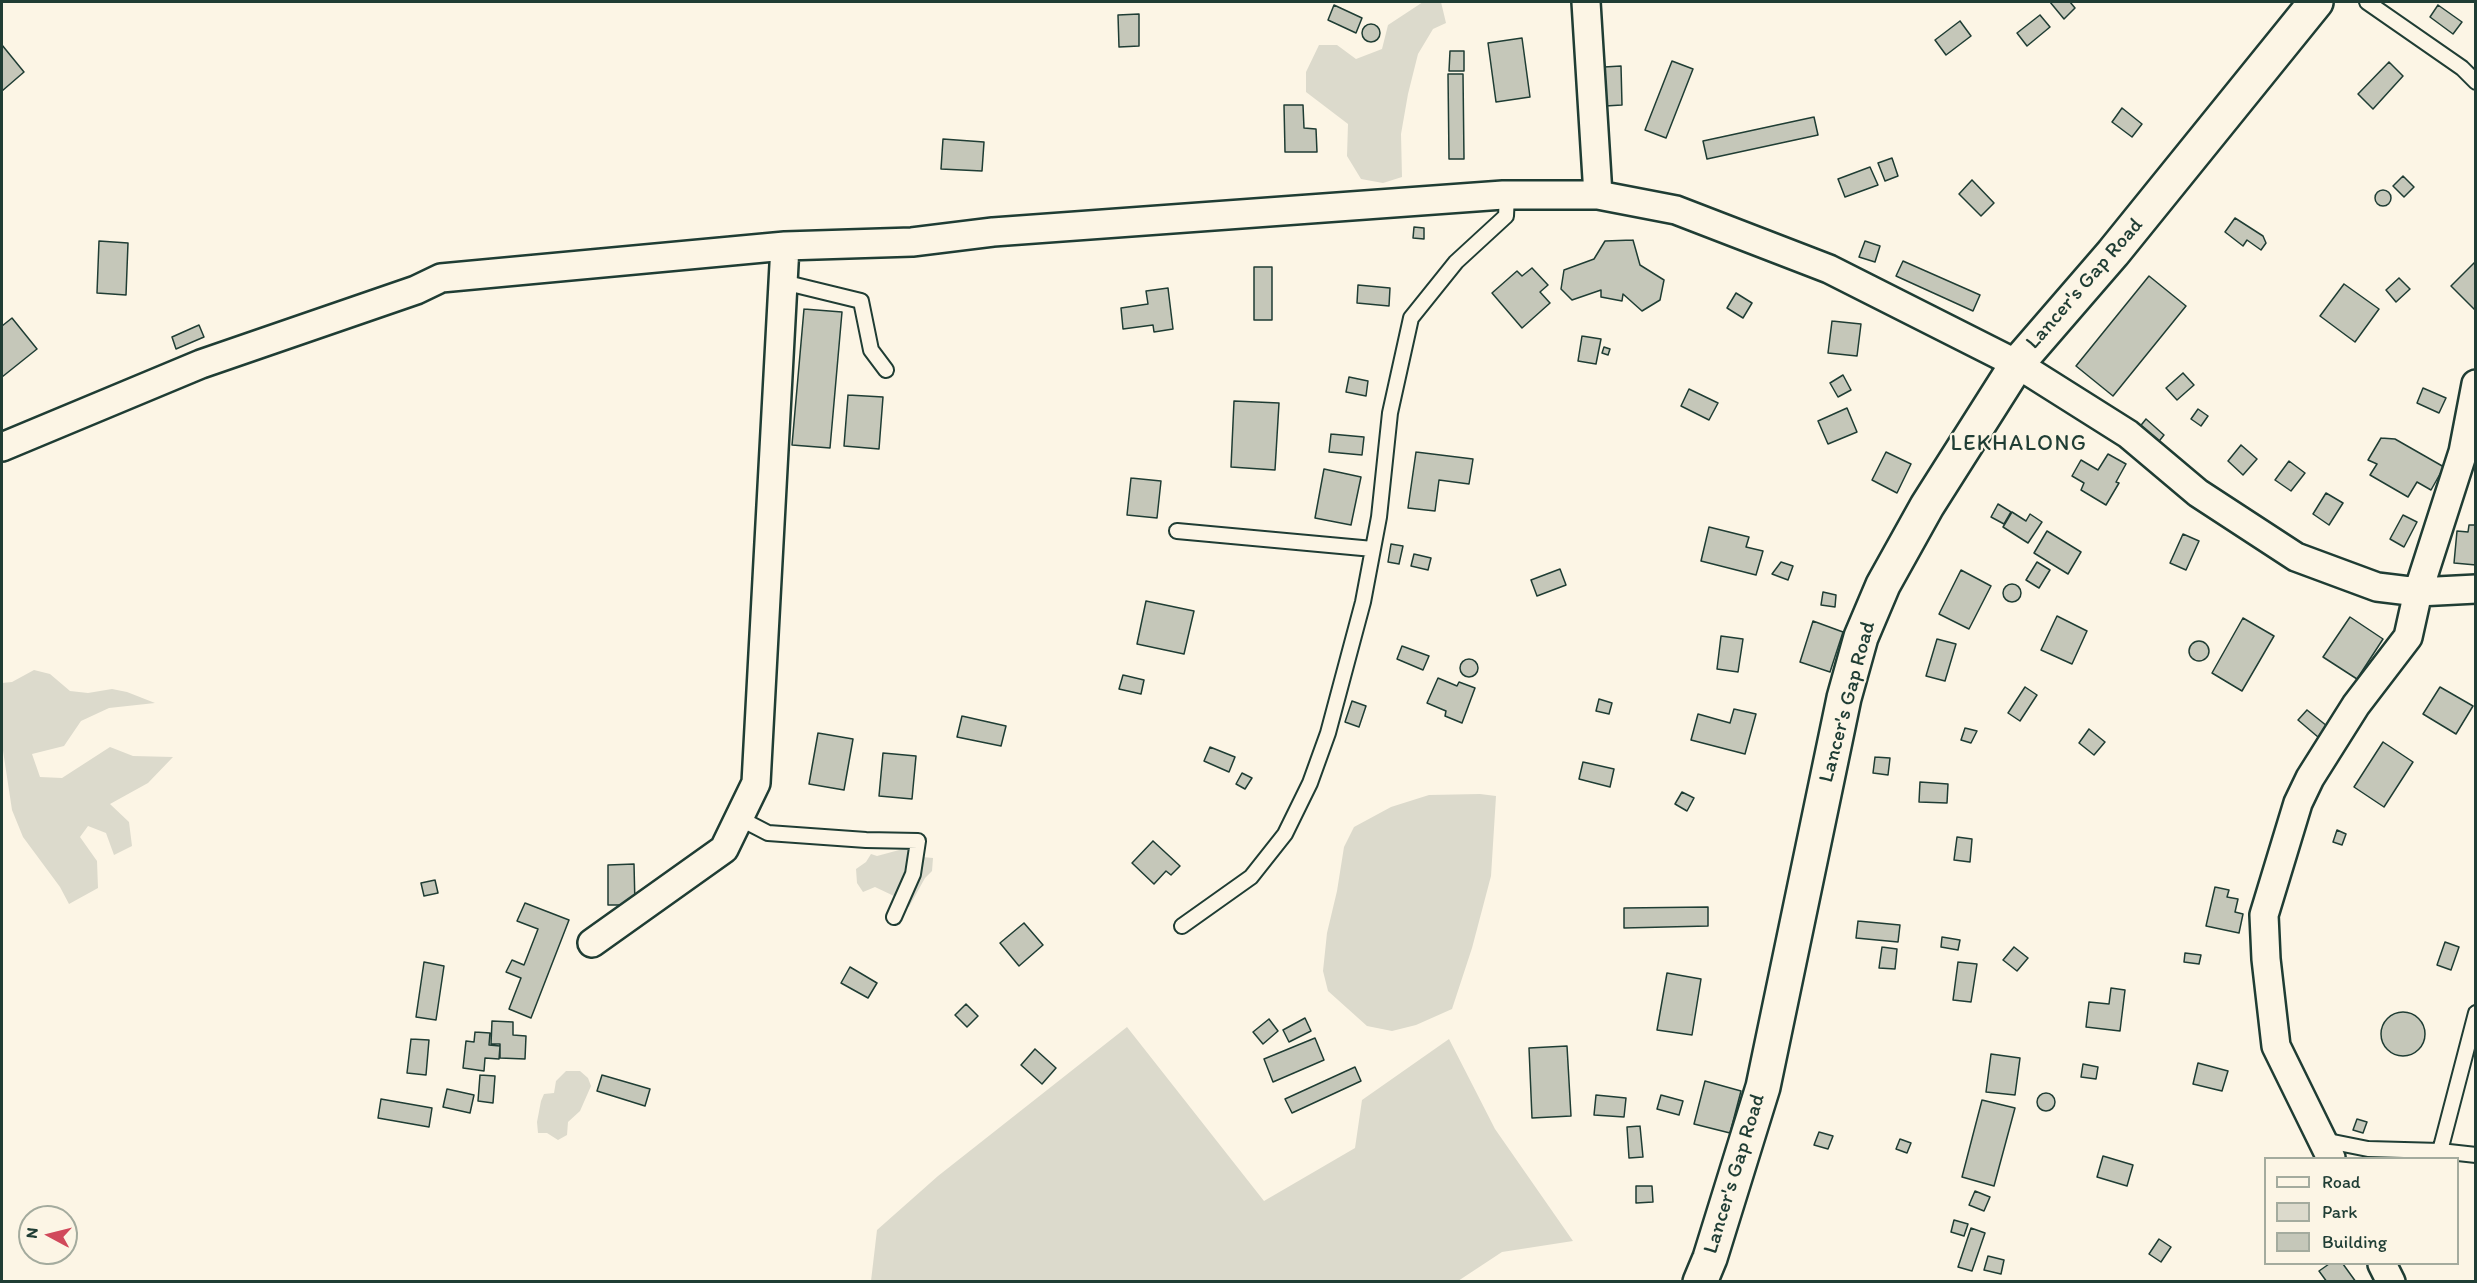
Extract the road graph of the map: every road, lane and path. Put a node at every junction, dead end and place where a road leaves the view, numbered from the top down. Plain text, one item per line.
1 (1586, 2) edge
2 (2316, 2) edge
3 (2367, 2) edge
4 (2475, 82) edge
5 (1507, 195) junction
6 (1598, 195) junction
7 (785, 246) junction
8 (783, 282) junction
9 (2017, 363) junction
10 (886, 370) dead end
11 (2475, 384) edge
12 (2, 447) edge
13 (1177, 531) dead end
14 (1372, 549) junction
15 (2475, 589) edge
16 (2418, 592) junction
17 (739, 818) junction
18 (894, 917) dead end
19 (1182, 926) dead end
20 (592, 943) dead end
21 (2475, 1013) edge
22 (2326, 1149) edge
23 (2440, 1151) junction
24 (2475, 1155) edge
25 (2383, 1265) edge
26 (1700, 1281) edge
27 (2391, 1281) edge

1 - 6 street
2 - 9 main road, Lancer's Gap Road
3 - 4 lane
5 - 6 street
5 - 7 street
5 - 14 lane
6 - 9 street
7 - 8 street
7 - 12 street
8 - 10 lane
8 - 17 street
9 - 16 street
9 - 26 main road, Lancer's Gap Road
11 - 16 street
13 - 14 lane
14 - 19 lane
15 - 16 street
16 - 22 street
17 - 18 lane
17 - 20 street
21 - 23 lane
22 - 23 lane
23 - 24 lane
25 - 27 street

